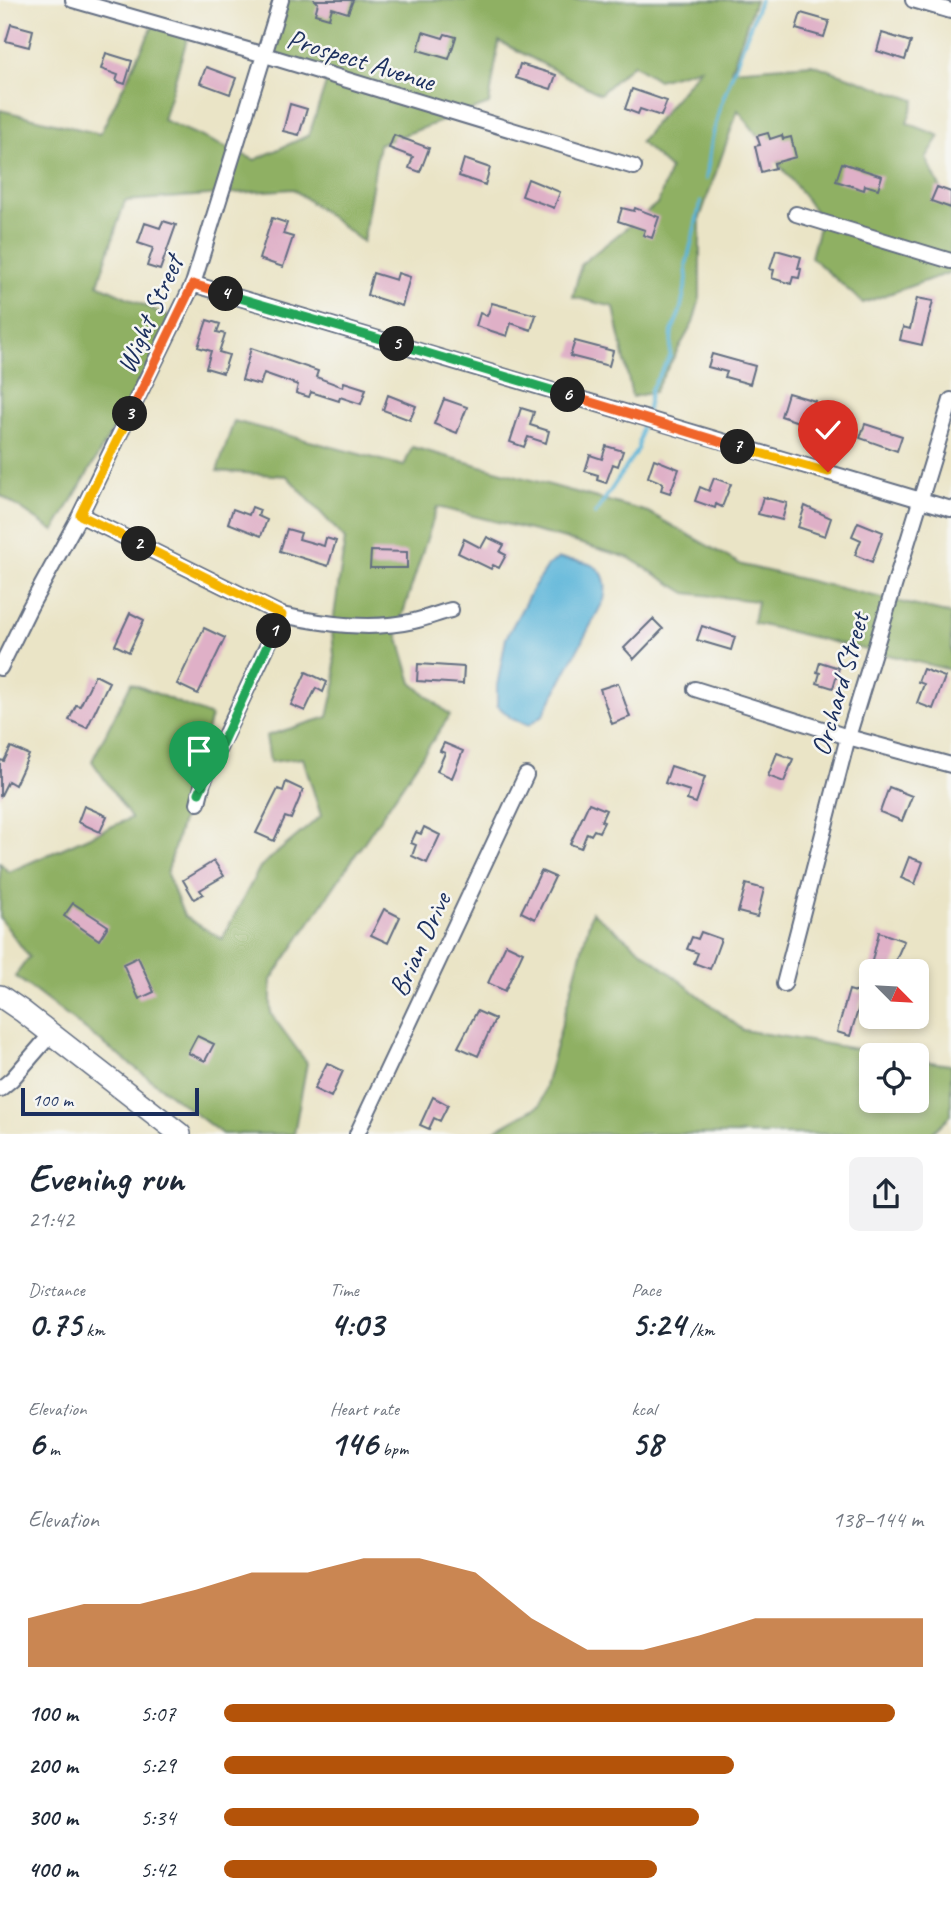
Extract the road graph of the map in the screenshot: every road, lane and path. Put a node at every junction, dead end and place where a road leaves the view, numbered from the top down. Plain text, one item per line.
1 (73, 0) edge
2 (281, 0) edge
3 (913, 0) edge
4 (951, 11) edge
5 (265, 55) junction
6 (634, 167) dead end
7 (796, 214) dead end
8 (951, 261) edge
9 (193, 284) junction
10 (951, 400) edge
11 (919, 500) junction
12 (951, 509) edge
13 (80, 515) junction
14 (451, 610) dead end
15 (282, 615) junction
16 (0, 668) edge
17 (695, 689) dead end
18 (848, 737) junction
19 (951, 765) edge
20 (526, 775) dead end
21 (198, 803) dead end
22 (784, 984) dead end
23 (0, 996) edge
24 (51, 1034) junction
25 (0, 1089) edge
26 (180, 1134) edge
27 (357, 1134) edge

1 - 5 street, Prospect Avenue
2 - 5 street, Wight Street
3 - 4 street
5 - 6 street, Prospect Avenue
5 - 9 street, Wight Street
7 - 8 street
9 - 11 street
9 - 13 street, Wight Street
10 - 11 street, Orchard Street
11 - 12 street
11 - 18 street, Orchard Street
13 - 15 street
13 - 16 street, Wight Street
14 - 15 street
15 - 21 street
17 - 18 street
18 - 19 street
18 - 22 street, Orchard Street
20 - 27 street, Brian Drive
23 - 24 street
24 - 25 street
24 - 26 street

